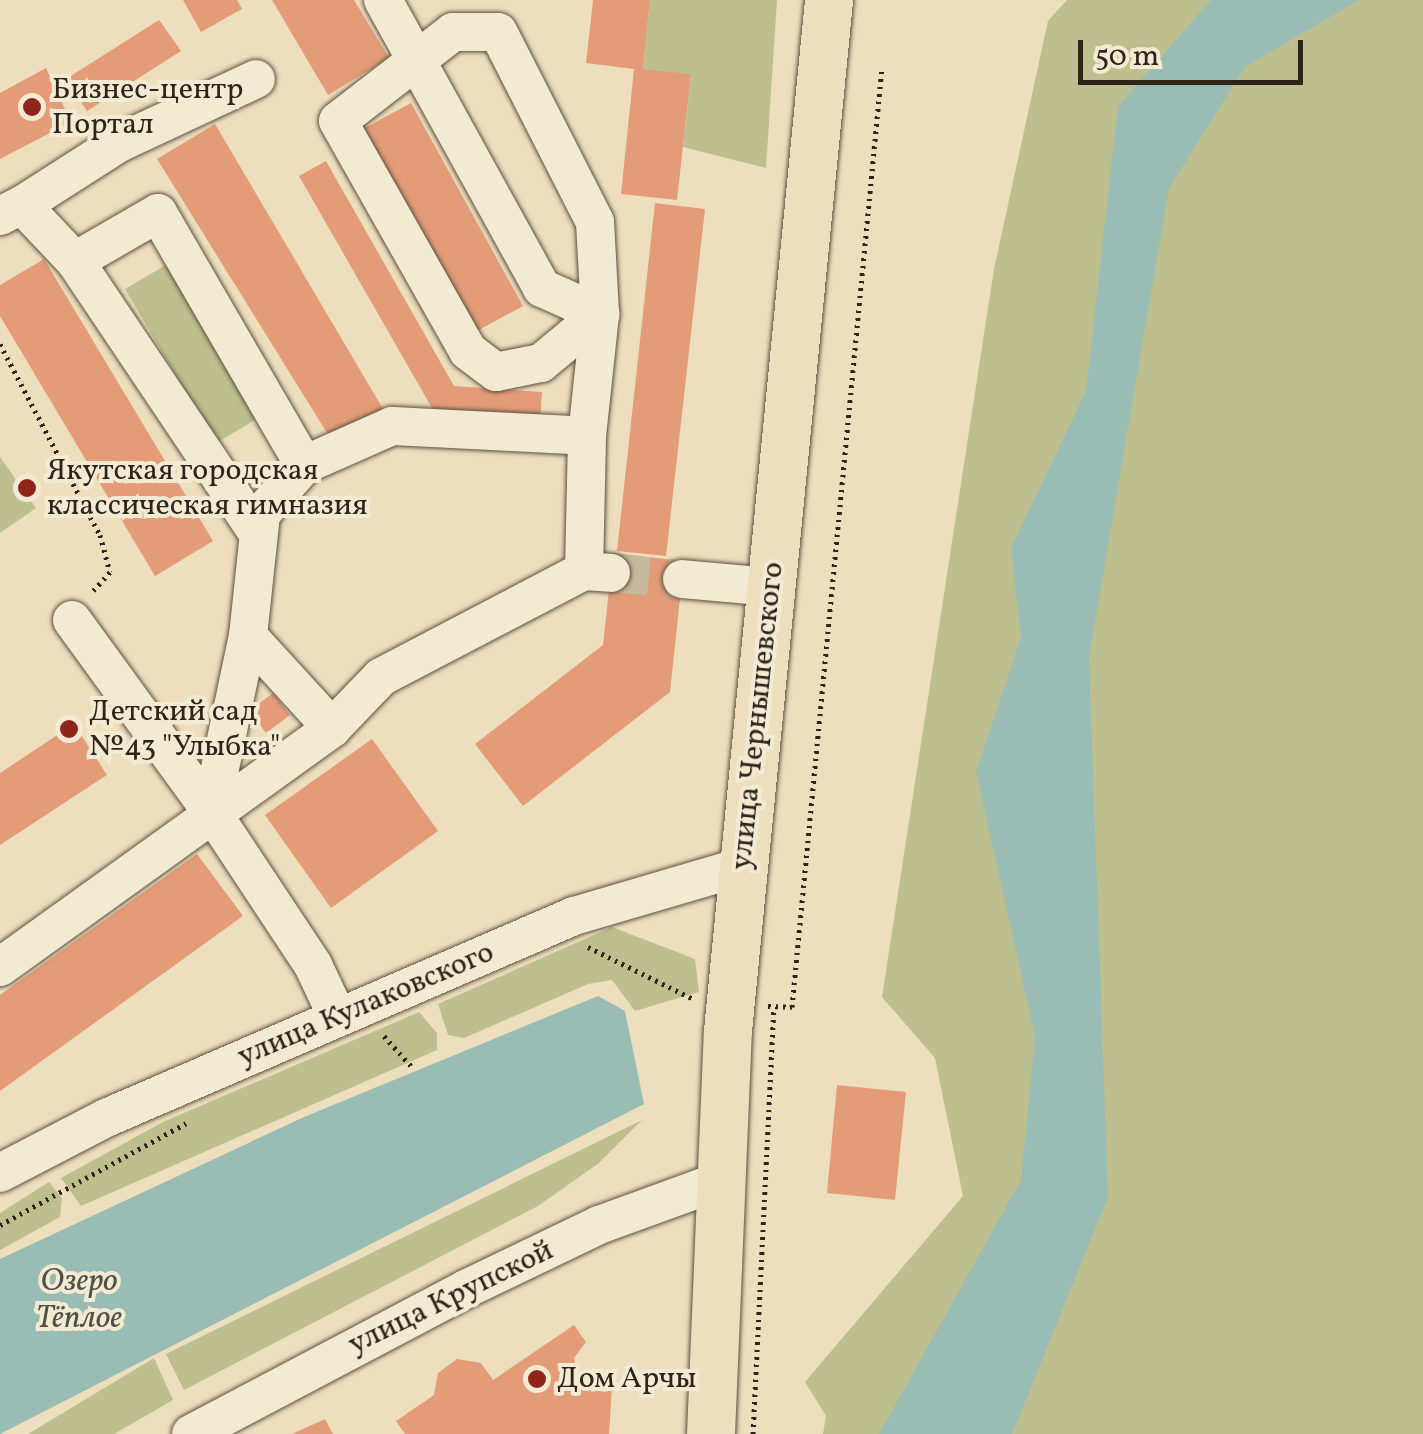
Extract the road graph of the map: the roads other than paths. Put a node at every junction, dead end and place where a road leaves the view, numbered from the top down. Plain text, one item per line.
1 (383, 0) edge
2 (829, 0) edge
3 (418, 54) junction
4 (256, 79) dead end
5 (11, 210) edge
6 (76, 260) junction
7 (600, 314) junction
8 (586, 436) junction
9 (304, 465) junction
10 (257, 532) junction
11 (682, 579) tunnel mouth
12 (771, 587) junction
13 (72, 620) road end
14 (248, 636) junction
15 (332, 728) junction
16 (211, 811) junction
17 (744, 866) junction
18 (0, 967) edge
19 (337, 1016) junction
20 (0, 1173) edge
21 (720, 1181) junction
22 (192, 1434) edge
23 (712, 1434) edge

1 - 3 street
2 - 12 main road, улица Чернышевского
3 - 7 street
3 - 7 street
3 - 7 street
4 - 5 street
5 - 6 street
6 - 9 street
6 - 10 street
7 - 8 street
8 - 9 street
8 - 15 street
9 - 10 street
10 - 14 street
11 - 12 street
12 - 17 main road, улица Чернышевского
13 - 16 street
14 - 15 street
14 - 16 street
15 - 16 street
16 - 18 street
16 - 19 street
17 - 19 street, улица Кулаковского
17 - 21 main road, улица Чернышевского
19 - 20 street, улица Кулаковского
21 - 22 street, улица Крупской
21 - 23 main road, улица Чернышевского

